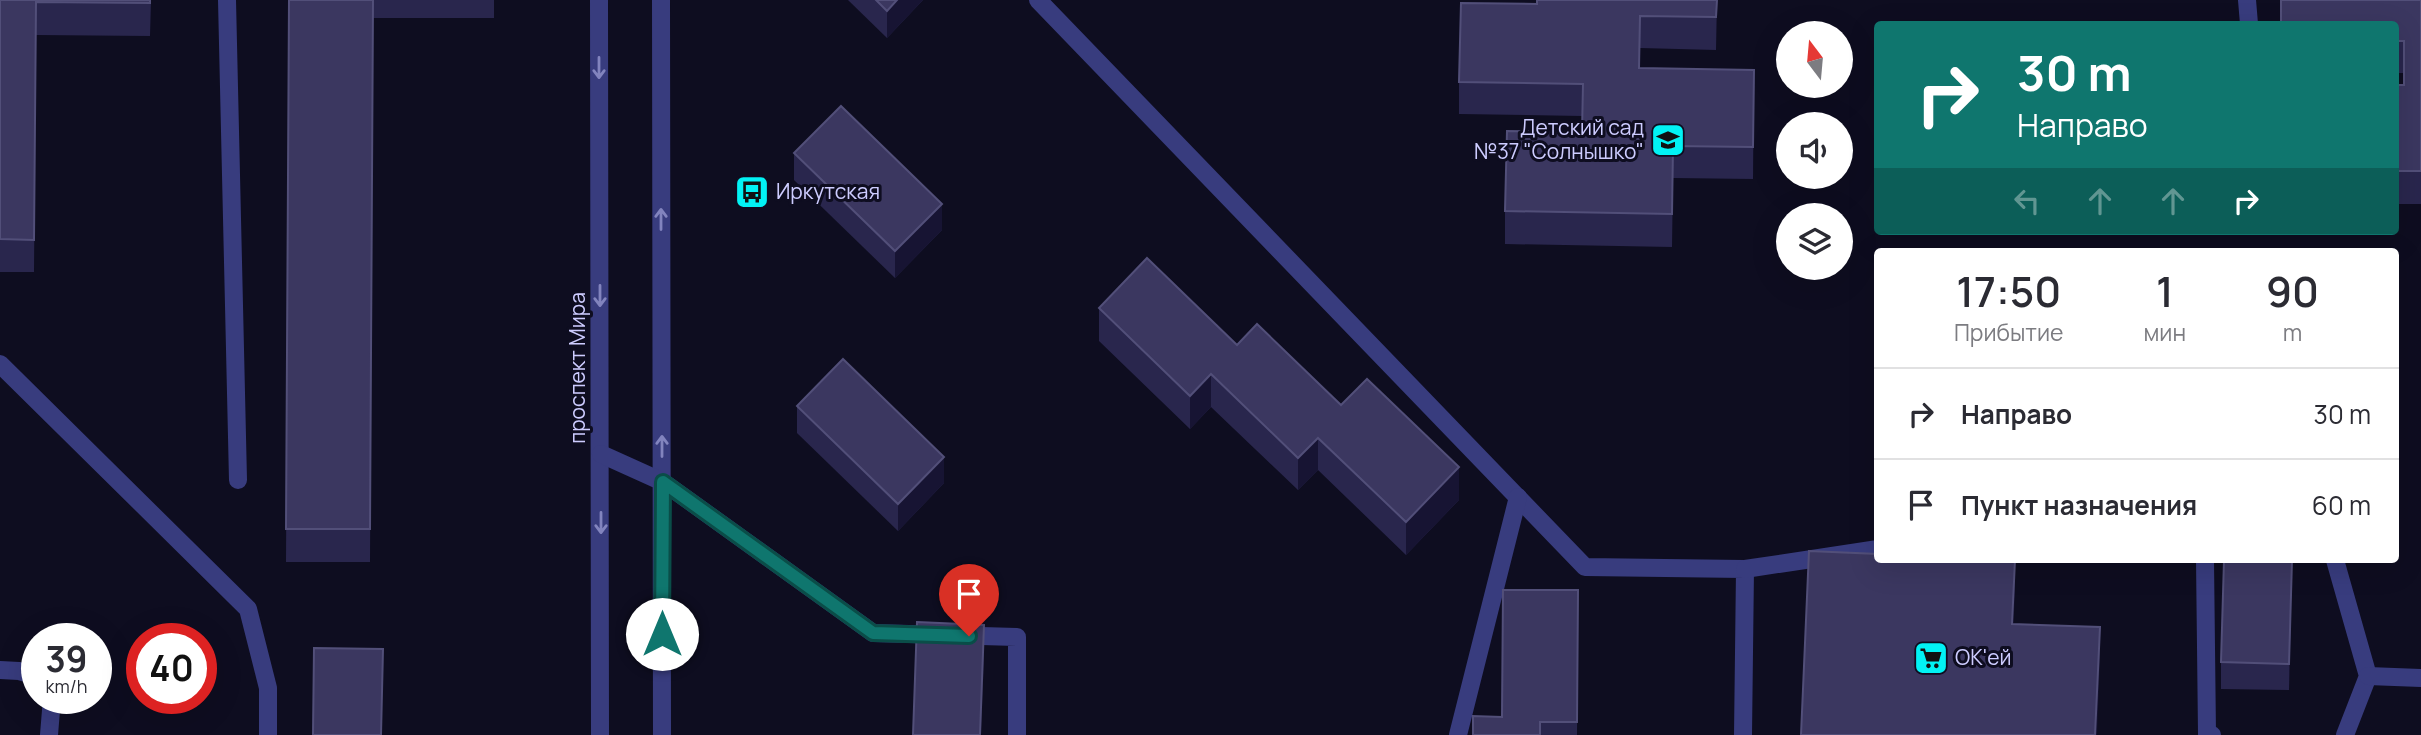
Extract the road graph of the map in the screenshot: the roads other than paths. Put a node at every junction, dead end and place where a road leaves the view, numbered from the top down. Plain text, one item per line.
1 (227, 0) edge
2 (599, 0) edge
3 (661, 0) edge
4 (1038, 0) edge
5 (2247, 0) edge
6 (2249, 21) edge
7 (0, 363) edge
8 (601, 454) junction
9 (238, 480) dead end
10 (663, 482) junction
11 (1517, 497) junction
12 (1874, 550) edge
13 (2204, 563) edge
14 (2336, 563) edge
15 (1745, 569) junction
16 (0, 670) edge
17 (21, 672) edge
18 (2368, 676) junction
19 (2421, 678) edge
20 (51, 714) edge
21 (49, 735) edge
22 (268, 735) edge
23 (600, 735) edge
24 (662, 735) edge
25 (1017, 735) edge
26 (1458, 735) edge
27 (1743, 735) edge
28 (2212, 735) edge
29 (2345, 735) edge

1 - 9 street
2 -> 8 street, проспект Мира
10 -> 3 street
4 - 11 street
5 - 6 street
7 - 22 street
8 - 10 street
8 -> 23 street, проспект Мира
10 - 24 street
10 - 25 street
11 - 15 street
11 - 26 street
12 - 15 street
13 - 28 street
14 - 18 street
15 - 27 street
16 - 17 street
18 - 19 street
18 - 29 street
20 - 21 street

